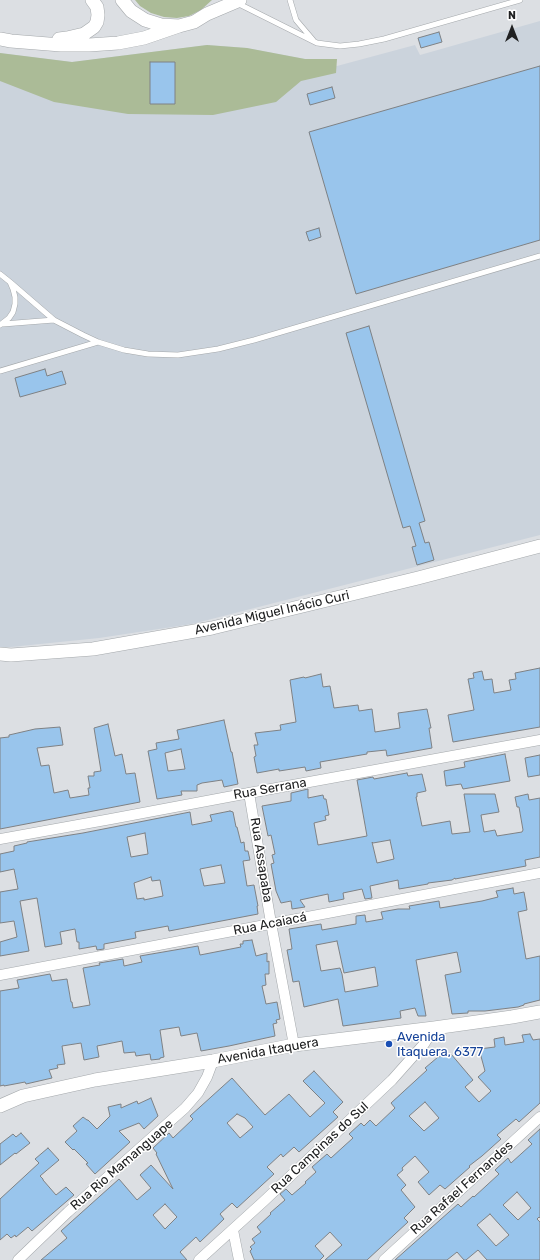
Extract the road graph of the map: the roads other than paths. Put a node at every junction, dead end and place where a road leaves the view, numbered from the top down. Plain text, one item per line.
1 (92, 0) edge
2 (122, 0) edge
3 (221, 0) edge
4 (290, 0) edge
5 (520, 0) edge
6 (238, 1) edge
7 (207, 14) junction
8 (179, 26) junction
9 (6, 40) edge
10 (317, 43) junction
11 (540, 256) edge
12 (0, 274) edge
13 (10, 282) junction
14 (54, 320) junction
15 (2, 325) edge
16 (98, 342) junction
17 (0, 370) edge
18 (540, 546) edge
19 (0, 654) edge
20 (540, 740) edge
21 (250, 792) junction
22 (0, 839) edge
23 (540, 873) edge
24 (271, 923) junction
25 (0, 975) edge
26 (540, 1012) edge
27 (434, 1028) junction
28 (294, 1045) junction
29 (212, 1061) junction
30 (0, 1106) edge
31 (540, 1117) edge
32 (233, 1230) junction
33 (18, 1260) edge
34 (199, 1260) edge
35 (240, 1260) edge
36 (384, 1260) edge

1 - 9 street
2 - 8 street
3 - 7 street
4 - 10 lane
5 - 10 lane
6 - 7 street
6 - 10 lane
7 - 8 street
8 - 9 street
11 - 16 lane
12 - 13 lane
13 - 14 lane
13 - 15 lane
14 - 15 lane
14 - 16 lane
16 - 17 lane
18 - 19 street, Avenida Miguel Inácio Curi
20 - 21 street, Rua Serrana
21 - 22 street, Rua Serrana
21 - 24 street, Rua Assapaba
23 - 24 street, Rua Acaiacá
24 - 25 street, Rua Acaiacá
24 - 28 street, Rua Assapaba
26 - 27 street, Avenida Itaquera
27 - 28 street, Avenida Itaquera
27 - 32 street, Rua Campinas do Sul
28 - 29 street, Avenida Itaquera
29 - 30 street, Avenida Itaquera
29 - 33 street, Rua Rio Mamanguape
31 - 36 street, Rua Rafael Fernandes
32 - 34 street, Rua Campinas do Sul
32 - 35 street

